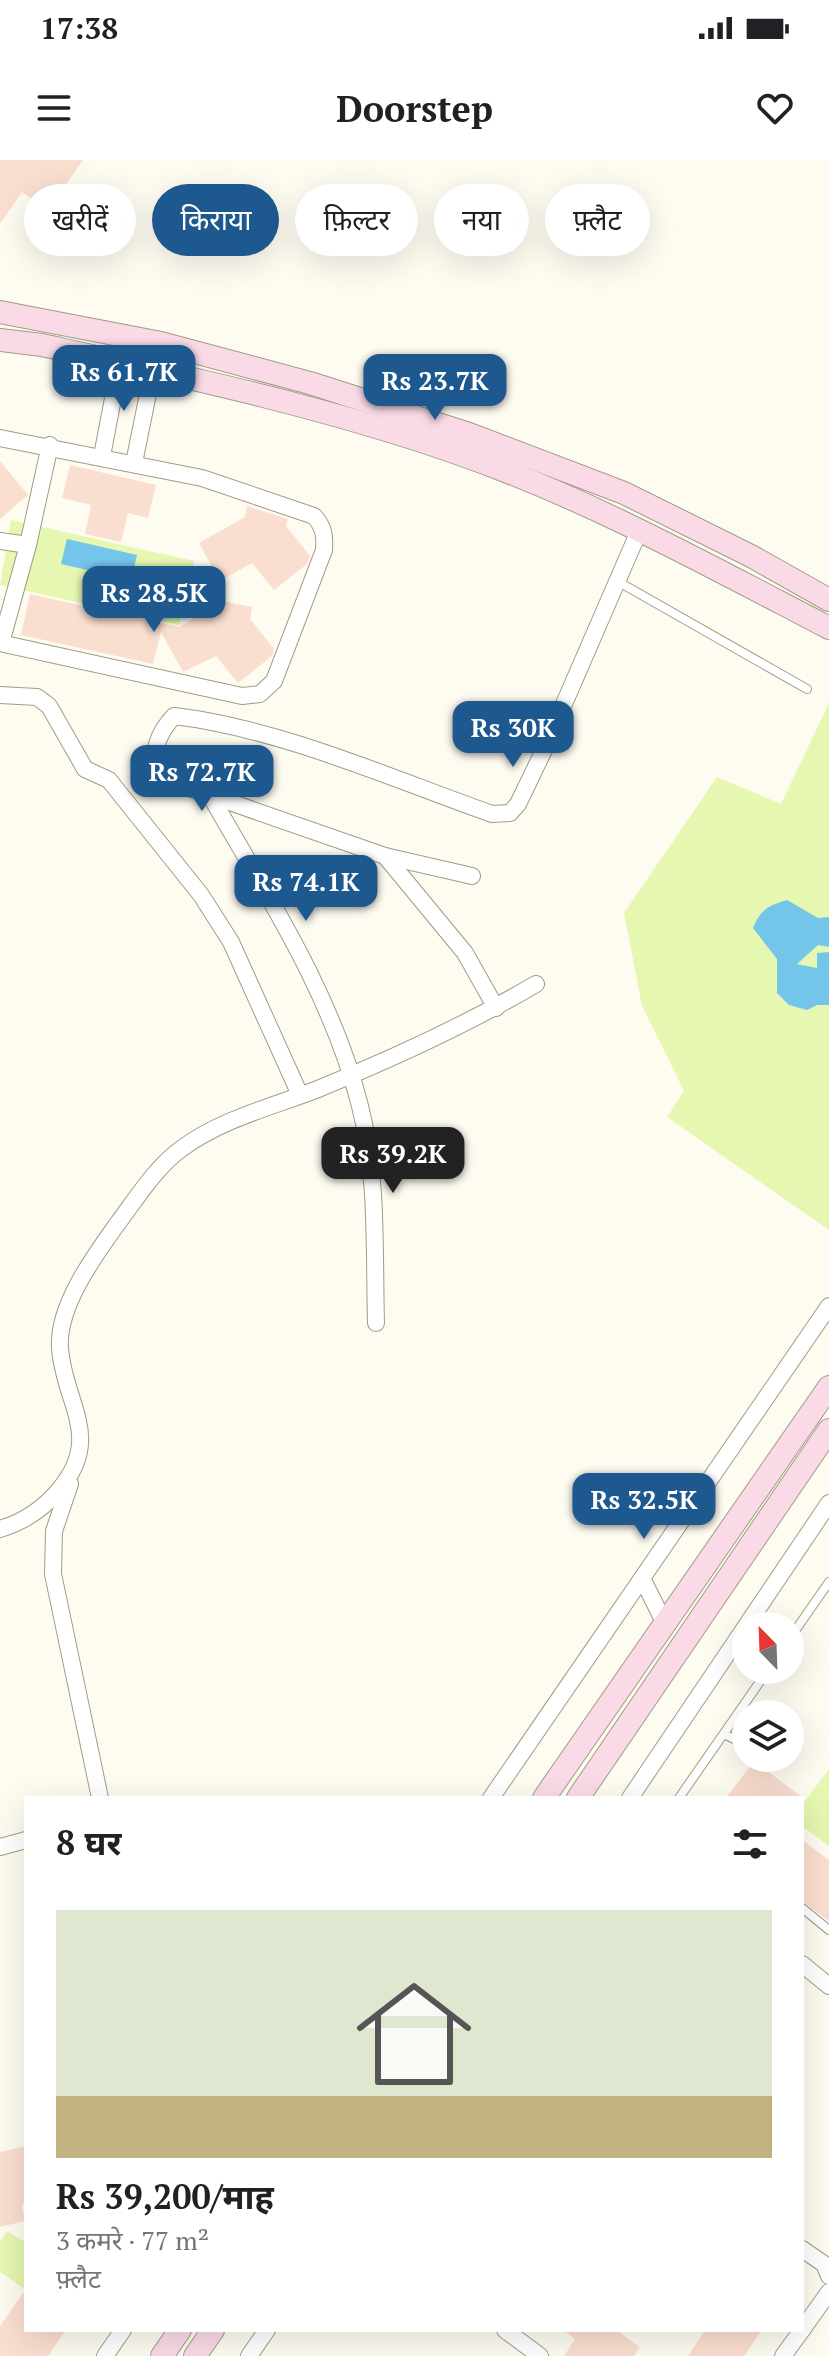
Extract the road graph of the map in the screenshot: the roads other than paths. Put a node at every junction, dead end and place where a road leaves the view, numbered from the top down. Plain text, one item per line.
1 (0, 312) edge
2 (0, 340) edge
3 (120, 362) junction
4 (153, 369) junction
5 (0, 438) edge
6 (50, 445) junction
7 (102, 456) junction
8 (134, 463) junction
9 (639, 531) junction
10 (0, 541) edge
11 (28, 545) junction
12 (617, 581) junction
13 (829, 600) edge
14 (829, 628) edge
15 (1, 643) edge
16 (807, 689) dead end
17 (0, 695) edge
18 (210, 795) junction
19 (385, 856) junction
20 (472, 876) dead end
21 (536, 984) dead end
22 (496, 1008) junction
23 (351, 1075) junction
24 (300, 1095) junction
25 (829, 1306) edge
26 (376, 1323) dead end
27 (829, 1387) edge
28 (829, 1430) edge
29 (74, 1472) junction
30 (829, 1503) edge
31 (0, 1529) edge
32 (829, 1582) edge
33 (647, 1587) junction
34 (756, 1612) edge
35 (804, 1618) edge
36 (664, 1622) junction
37 (732, 1647) edge
38 (758, 1684) edge
39 (724, 1734) junction
40 (732, 1738) edge
41 (550, 1789) edge
42 (100, 1796) edge
43 (492, 1796) edge
44 (576, 1796) edge
45 (581, 1796) edge
46 (631, 1796) edge
47 (680, 1796) edge
48 (24, 1841) edge
49 (0, 1847) edge
50 (804, 1910) edge
51 (829, 1930) edge
52 (804, 1966) edge
53 (829, 1986) edge
54 (804, 2250) edge
55 (829, 2276) edge
56 (829, 2292) edge
57 (804, 2327) edge
58 (122, 2332) edge
59 (179, 2332) edge
60 (212, 2332) edge
61 (266, 2332) edge
62 (508, 2332) edge
63 (801, 2332) edge
64 (105, 2356) edge
65 (162, 2356) edge
66 (195, 2356) edge
67 (249, 2356) edge
68 (540, 2356) edge
69 (783, 2356) edge

1 - 13 street
2 - 3 street
3 - 4 street
3 - 7 street
4 - 8 street
4 - 9 street
5 - 6 street
6 - 7 street
6 - 11 street
7 - 8 street
8 - 15 street
9 - 12 street
9 - 14 street
10 - 11 street
11 - 15 street
12 - 16 lane
12 - 18 street
17 - 24 street
18 - 19 street
18 - 23 street
19 - 20 street
19 - 22 street
21 - 22 street
22 - 23 street
23 - 24 street
23 - 26 street
24 - 29 street
25 - 33 street
27 - 36 street
28 - 45 street
29 - 31 street
29 - 42 street
30 - 34 street
32 - 35 lane
33 - 36 street
33 - 43 street
36 - 41 street
37 - 46 street
38 - 39 lane
39 - 40 lane
39 - 47 lane
41 - 44 street
48 - 49 street
50 - 51 lane
52 - 53 street
54 - 55 street
56 - 57 street
58 - 64 street
59 - 65 street
60 - 66 street
61 - 67 street
62 - 68 street
63 - 69 street

